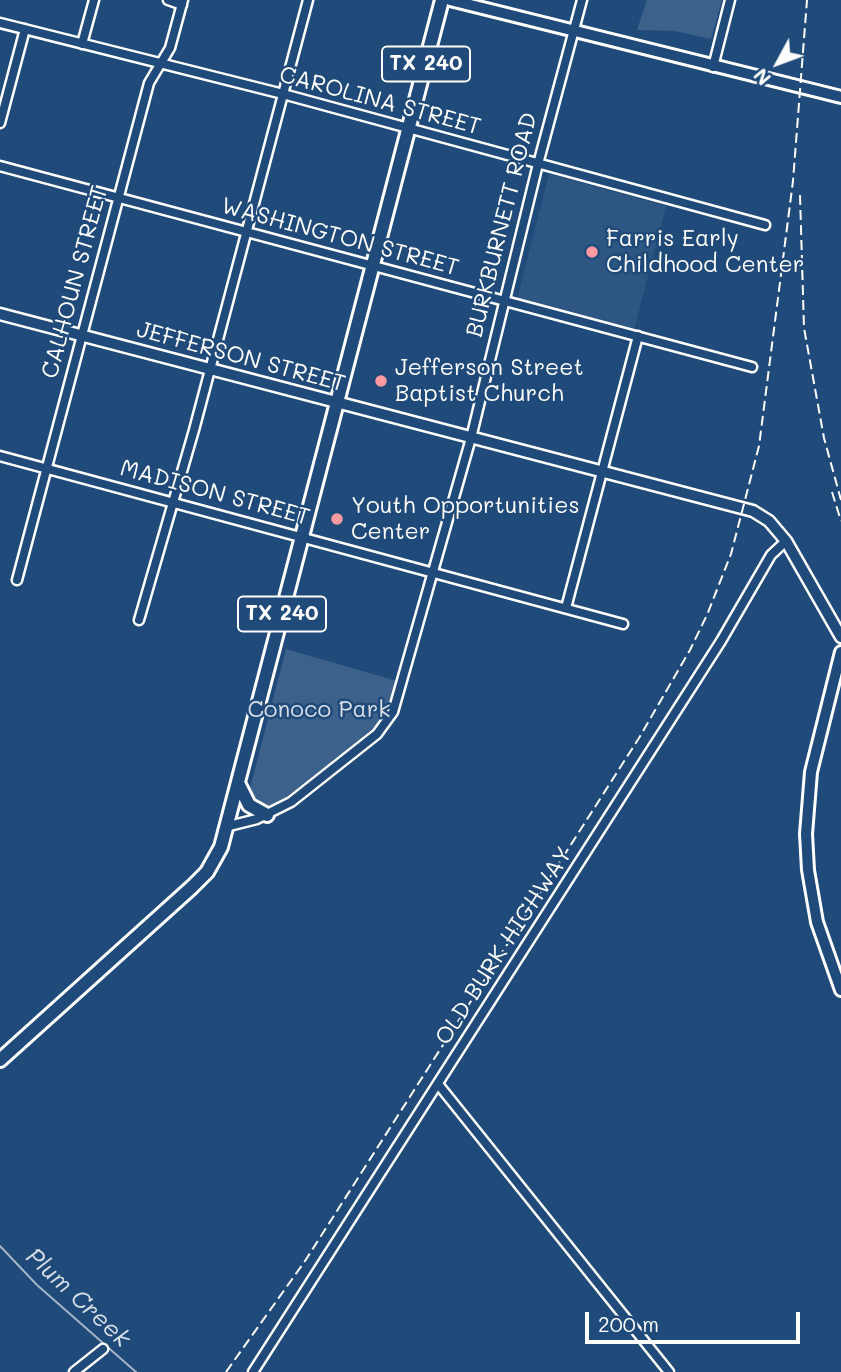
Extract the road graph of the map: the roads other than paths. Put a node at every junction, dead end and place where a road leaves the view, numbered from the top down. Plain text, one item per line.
1 (94, 0) edge
2 (168, 0) edge
3 (308, 0) edge
4 (442, 0) edge
5 (450, 0) edge
6 (582, 0) edge
7 (730, 0) edge
8 (183, 2) edge
9 (0, 23) edge
10 (25, 29) junction
11 (573, 32) junction
12 (82, 44) junction
13 (160, 64) junction
14 (713, 67) junction
15 (283, 94) junction
16 (841, 97) edge
17 (0, 123) edge
18 (410, 129) junction
19 (538, 164) junction
20 (0, 166) edge
21 (117, 198) junction
22 (765, 225) dead end
23 (246, 232) junction
24 (373, 264) junction
25 (505, 301) junction
26 (0, 314) edge
27 (81, 335) junction
28 (638, 336) junction
29 (752, 367) dead end
30 (209, 369) junction
31 (337, 403) junction
32 (471, 438) junction
33 (0, 456) edge
34 (46, 468) junction
35 (602, 472) junction
36 (174, 502) junction
37 (302, 536) junction
38 (786, 541) junction
39 (431, 570) junction
40 (17, 580) dead end
41 (566, 608) junction
42 (139, 620) dead end
43 (623, 624) dead end
44 (841, 638) edge
45 (841, 652) edge
46 (239, 785) junction
47 (267, 815) junction
48 (229, 826) junction
49 (841, 990) edge
50 (0, 1060) edge
51 (439, 1084) junction
52 (103, 1349) dead end
53 (74, 1372) edge
54 (253, 1372) edge
55 (669, 1372) edge

1 - 12 street
2 - 8 street
3 - 15 street
4 - 18 main road, TX 240
5 - 11 main road
6 - 11 street, BURKBURNETT ROAD
7 - 14 street
8 - 13 street, CALHOUN STREET
9 - 10 street, CAROLINA STREET
10 - 12 street, CAROLINA STREET
10 - 17 street
11 - 14 main road
11 - 19 street, BURKBURNETT ROAD
12 - 13 street, CAROLINA STREET
13 - 15 street, CAROLINA STREET
13 - 21 street, CALHOUN STREET
14 - 16 main road
15 - 18 street, CAROLINA STREET
15 - 23 street
18 - 19 street, CAROLINA STREET
18 - 24 main road, TX 240
19 - 22 street, CAROLINA STREET
19 - 25 street, BURKBURNETT ROAD
20 - 21 street, WASHINGTON STREET
21 - 23 street, WASHINGTON STREET
21 - 27 street, CALHOUN STREET
23 - 24 street, WASHINGTON STREET
23 - 30 street
24 - 25 street, WASHINGTON STREET
24 - 31 main road, TX 240
25 - 28 street, WASHINGTON STREET
25 - 32 street, BURKBURNETT ROAD
26 - 27 street, JEFFERSON STREET
27 - 30 street, JEFFERSON STREET
27 - 34 street, CALHOUN STREET
28 - 29 street, WASHINGTON STREET
28 - 35 street
30 - 31 street, JEFFERSON STREET
30 - 36 street
31 - 32 street, JEFFERSON STREET
31 - 37 main road, TX 240
32 - 35 street, JEFFERSON STREET
32 - 39 street, BURKBURNETT ROAD
33 - 34 street, MADISON STREET
34 - 36 street, MADISON STREET
34 - 40 street, CALHOUN STREET
35 - 38 street, JEFFERSON STREET
35 - 41 street
36 - 37 street, MADISON STREET
36 - 42 street
37 - 39 street, MADISON STREET
37 - 46 main road, TX 240
38 - 44 street, JEFFERSON STREET
38 - 51 street, OLD BURK HIGHWAY
39 - 41 street, MADISON STREET
39 - 47 street, BURKBURNETT ROAD
41 - 43 street, MADISON STREET
45 - 49 main road
46 - 47 main road
46 - 48 main road, TX 240
47 - 48 street, BURKBURNETT ROAD
48 - 50 main road, TX 240
51 - 54 street, OLD BURK HIGHWAY
51 - 55 street
52 - 53 street

